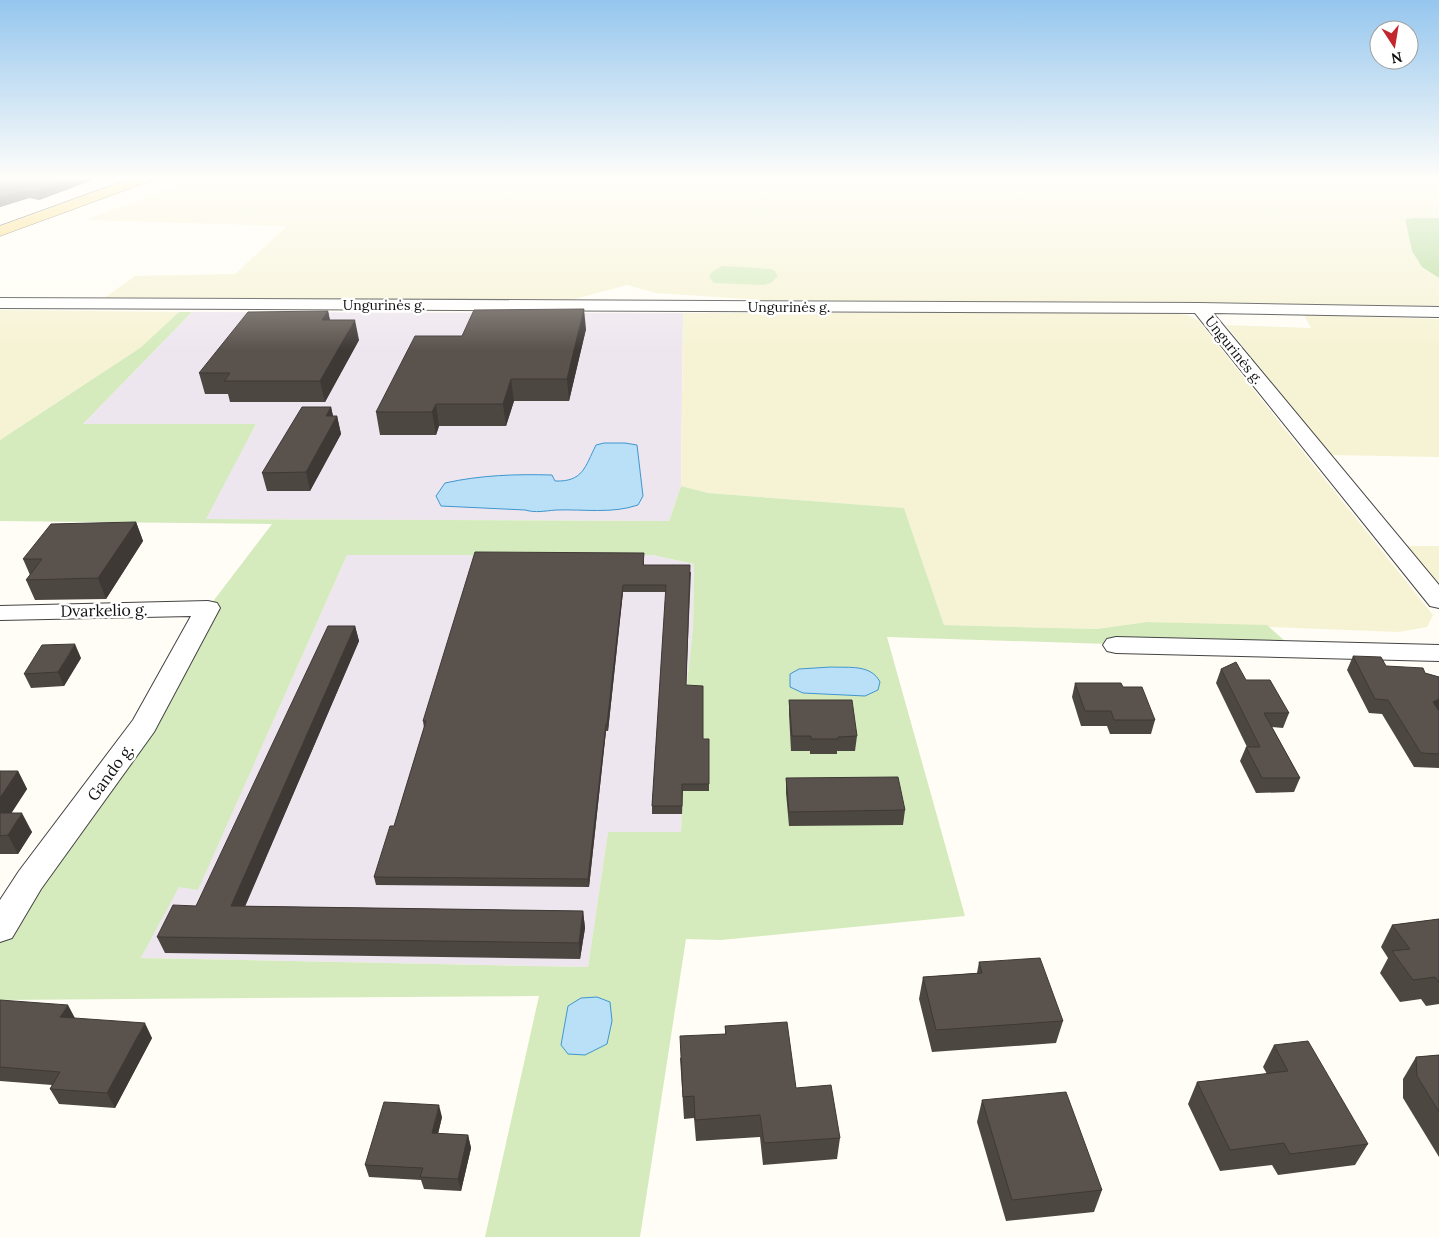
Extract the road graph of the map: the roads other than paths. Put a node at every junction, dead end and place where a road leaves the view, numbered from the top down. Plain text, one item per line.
1 (0, 303) edge
2 (1200, 308) junction
3 (1439, 312) edge
4 (1439, 601) edge
5 (208, 608) joint
6 (0, 613) edge
7 (1116, 645) dead end
8 (1439, 653) edge
9 (0, 928) edge

1 - 2 street, Ungurinės g.
2 - 3 street
2 - 4 street, Ungurinės g.
5 - 6 street, Dvarkelio g.
5 - 9 street, Gando g.
7 - 8 street

